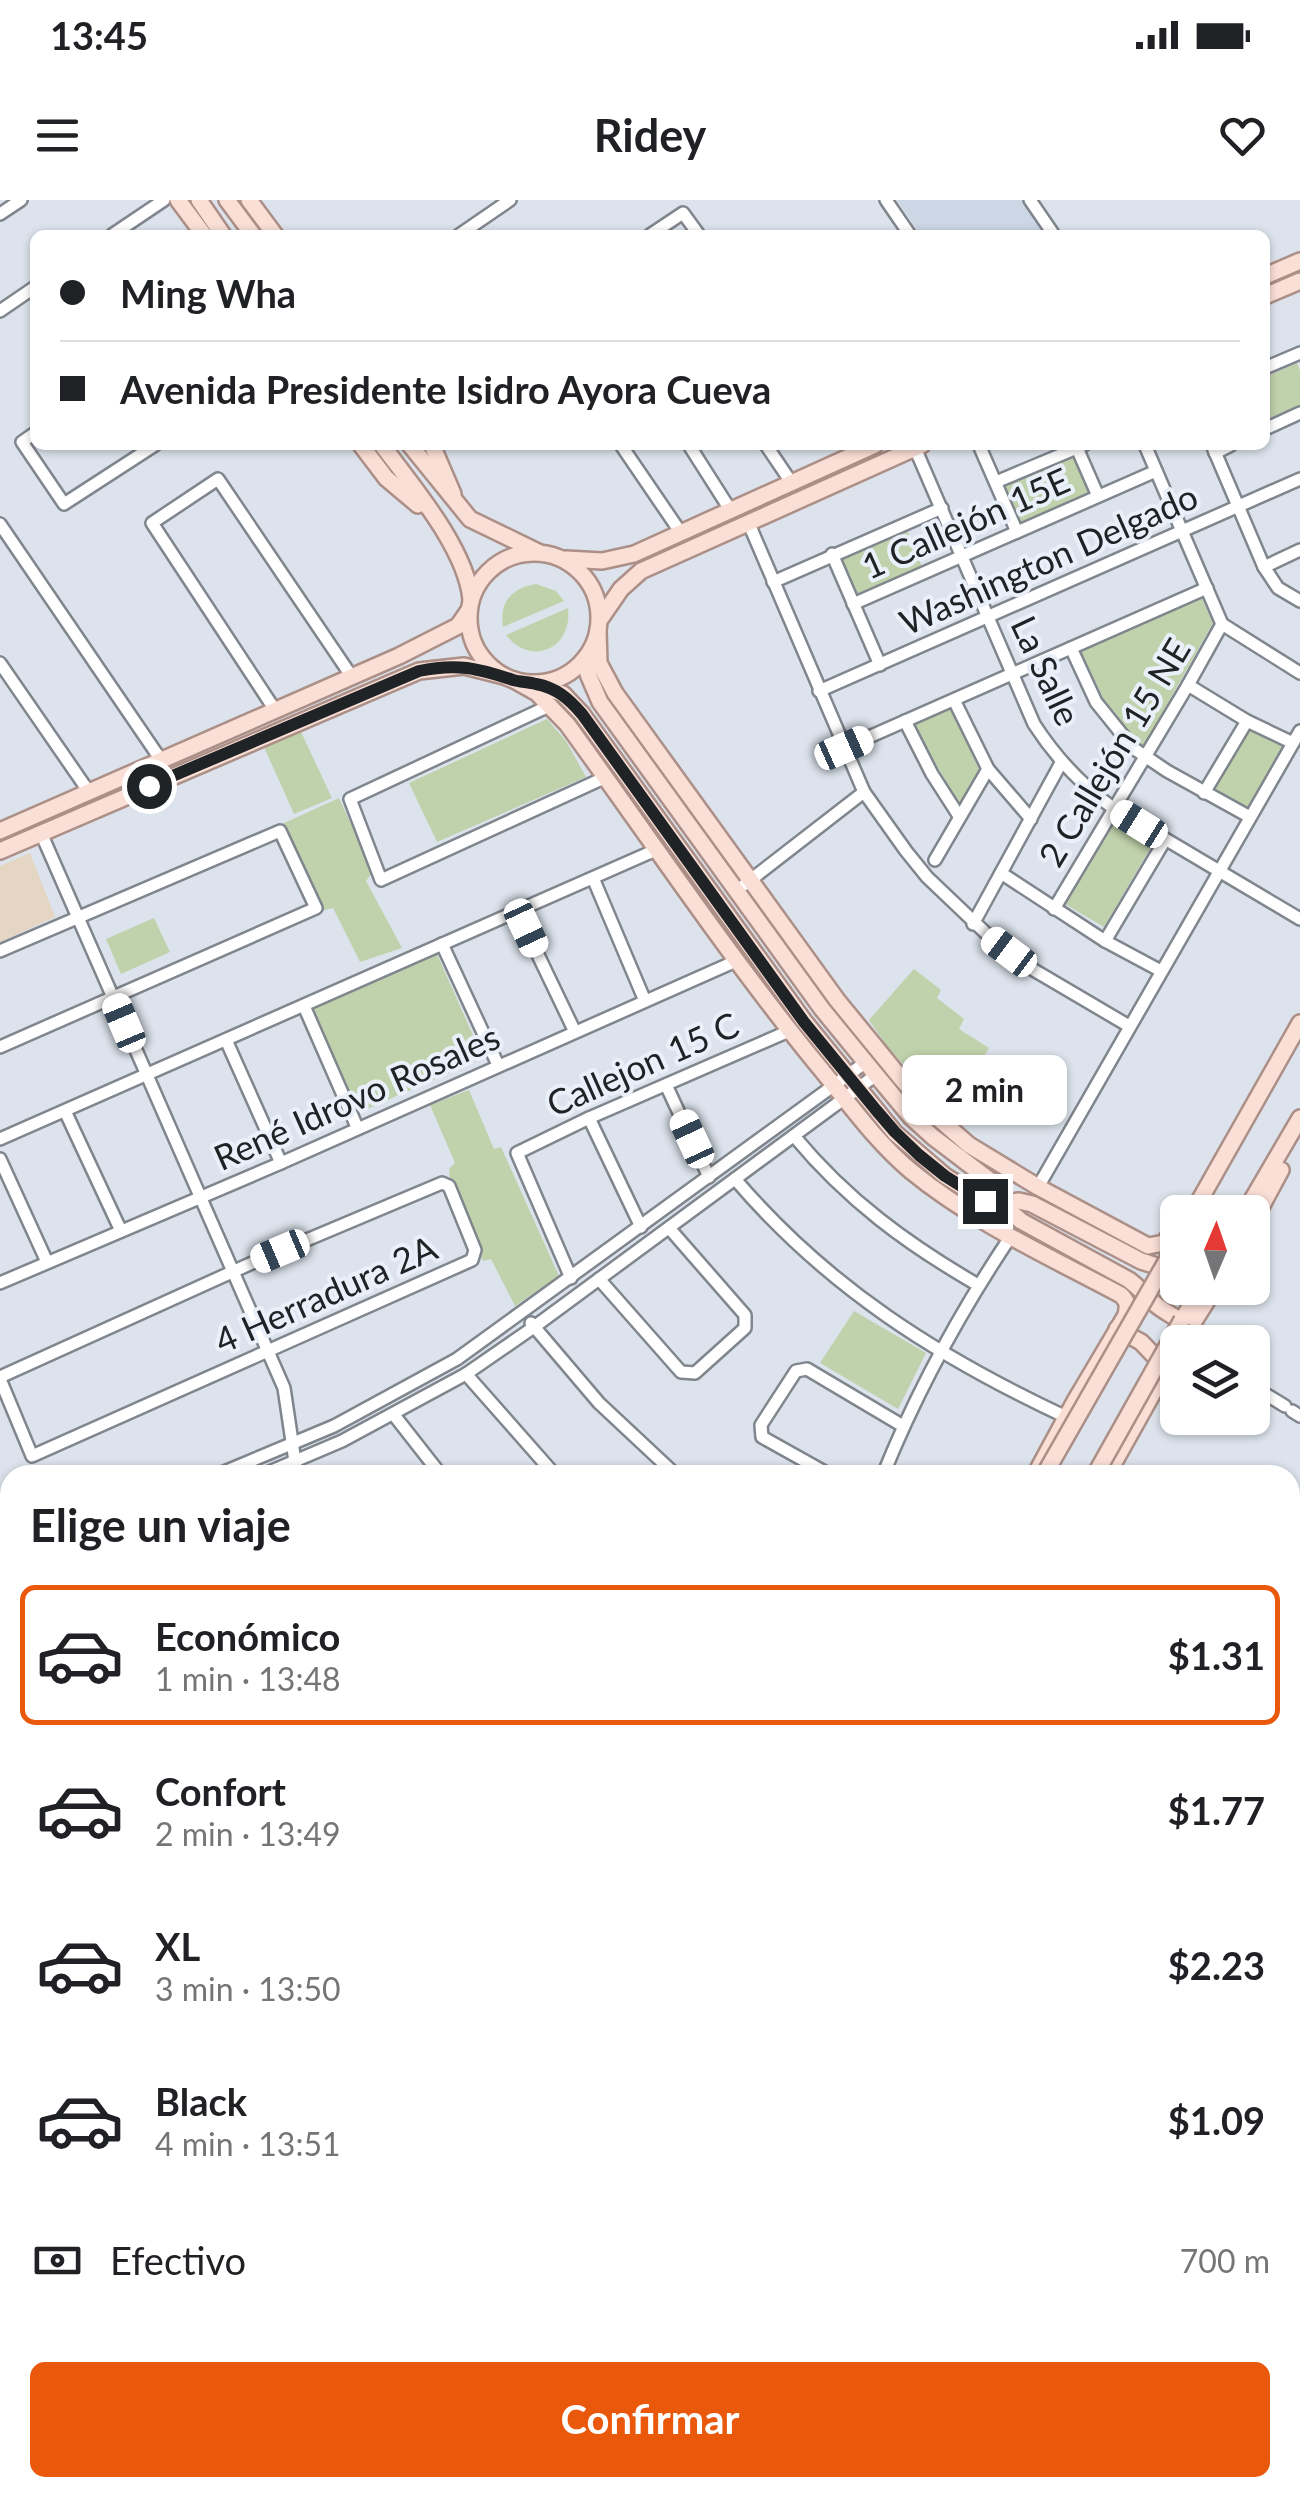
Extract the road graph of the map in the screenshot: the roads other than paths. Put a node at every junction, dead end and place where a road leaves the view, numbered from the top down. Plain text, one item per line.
1 (21, 200) edge
2 (164, 200) edge
3 (178, 200) edge
4 (199, 200) edge
5 (227, 200) edge
6 (248, 200) edge
7 (510, 200) edge
8 (886, 200) edge
9 (1030, 200) edge
10 (0, 214) edge
11 (119, 230) edge
12 (212, 230) edge
13 (215, 230) edge
14 (250, 230) edge
15 (271, 230) edge
16 (466, 230) edge
17 (658, 230) edge
18 (695, 230) edge
19 (907, 230) edge
20 (1051, 230) edge
21 (1300, 260) edge
22 (1270, 274) edge
23 (1300, 281) edge
24 (30, 290) edge
25 (1270, 294) edge
26 (0, 311) edge
27 (1300, 354) edge
28 (1270, 366) edge
29 (1300, 413) edge
30 (1270, 428) edge
31 (30, 436) edge
32 (147, 450) edge
33 (365, 450) edge
34 (386, 450) edge
35 (414, 450) edge
36 (434, 450) edge
37 (624, 450) edge
38 (693, 450) edge
39 (769, 450) edge
40 (910, 450) edge
41 (920, 450) edge
42 (981, 450) edge
43 (1071, 450) edge
44 (1081, 450) edge
45 (1147, 450) edge
46 (1213, 450) edge
47 (844, 451) edge
48 (1156, 471) junction
49 (1300, 479) edge
50 (791, 482) junction
51 (996, 482) junction
52 (1098, 496) junction
53 (458, 507) junction
54 (1238, 507) junction
55 (942, 508) junction
56 (731, 510) junction
57 (436, 520) junction
58 (0, 524) edge
59 (749, 524) junction
60 (1182, 531) junction
61 (1017, 532) junction
62 (681, 533) junction
63 (1300, 550) edge
64 (547, 554) junction
65 (832, 554) junction
66 (962, 556) junction
67 (1264, 567) junction
68 (773, 582) junction
69 (1207, 588) junction
70 (1300, 601) edge
71 (853, 604) junction
72 (470, 605) junction
73 (988, 617) junction
74 (1222, 624) junction
75 (599, 625) junction
76 (1070, 648) junction
77 (591, 650) junction
78 (0, 663) edge
79 (880, 665) junction
80 (1300, 672) edge
81 (1013, 674) junction
82 (352, 676) junction
83 (509, 678) junction
84 (535, 684) junction
85 (1188, 685) junction
86 (819, 692) junction
87 (954, 700) junction
88 (550, 704) junction
89 (276, 710) junction
90 (1248, 720) junction
91 (905, 721) junction
92 (1300, 731) edge
93 (1293, 743) junction
94 (844, 748) junction
95 (1145, 755) junction
96 (161, 760) junction
97 (1061, 763) junction
98 (988, 769) junction
99 (606, 777) junction
100 (88, 792) junction
101 (864, 792) junction
102 (1204, 793) junction
103 (1113, 808) junction
104 (959, 816) junction
105 (1250, 817) junction
106 (1030, 819) junction
107 (0, 831) edge
108 (41, 833) junction
109 (1165, 840) junction
110 (658, 849) junction
111 (0, 851) edge
112 (934, 860) dead end
113 (1218, 872) junction
114 (1001, 874) junction
115 (592, 878) junction
116 (743, 885) junction
117 (1054, 909) junction
118 (517, 911) junction
119 (78, 917) junction
120 (1300, 919) edge
121 (974, 924) junction
122 (1105, 941) junction
123 (442, 944) junction
124 (0, 951) edge
125 (736, 961) junction
126 (1161, 971) junction
127 (113, 997) junction
128 (645, 1002) junction
129 (304, 1006) junction
130 (1300, 1023) edge
131 (1129, 1026) junction
132 (790, 1031) junction
133 (575, 1032) junction
134 (226, 1040) junction
135 (0, 1048) edge
136 (1286, 1048) junction
137 (498, 1065) junction
138 (871, 1068) junction
139 (146, 1075) junction
140 (666, 1085) junction
141 (846, 1087) junction
142 (65, 1111) junction
143 (589, 1118) junction
144 (1300, 1118) edge
145 (357, 1127) junction
146 (794, 1136) junction
147 (1300, 1136) edge
148 (0, 1139) edge
149 (0, 1159) edge
150 (281, 1162) junction
151 (709, 1177) junction
152 (735, 1179) junction
153 (1038, 1187) junction
154 (1194, 1195) edge
155 (1204, 1195) edge
156 (1255, 1195) edge
157 (1268, 1195) edge
158 (200, 1198) junction
159 (1009, 1203) junction
160 (641, 1227) junction
161 (668, 1228) junction
162 (120, 1231) junction
163 (1011, 1236) junction
164 (1160, 1243) edge
165 (47, 1262) junction
166 (1160, 1267) edge
167 (1160, 1271) edge
168 (232, 1272) junction
169 (572, 1278) junction
170 (598, 1279) junction
171 (0, 1283) edge
172 (978, 1285) junction
173 (1194, 1305) edge
174 (524, 1313) junction
175 (1181, 1325) edge
176 (534, 1327) junction
177 (1118, 1329) junction
178 (267, 1351) junction
179 (940, 1353) junction
180 (1160, 1362) edge
181 (466, 1374) junction
182 (0, 1378) edge
183 (1160, 1379) edge
184 (1270, 1397) edge
185 (1292, 1411) edge
186 (394, 1414) junction
187 (1066, 1417) junction
188 (903, 1426) junction
189 (292, 1444) junction
190 (294, 1461) junction
191 (242, 1465) edge
192 (285, 1465) edge
193 (295, 1465) edge
194 (433, 1465) edge
195 (547, 1465) edge
196 (665, 1465) edge
197 (812, 1465) edge
198 (886, 1465) edge
199 (1045, 1465) edge
200 (1047, 1465) edge
201 (1101, 1465) edge
202 (1113, 1465) edge

1 - 10 street
2 - 11 street
3 - 12 main road
4 - 13 main road
5 - 14 main road
6 - 15 main road
7 - 16 street
8 - 19 street
9 - 20 street
17 - 18 street
21 - 22 main road
23 - 25 main road
24 - 26 street
27 - 28 street
29 - 30 street
31 - 32 street
33 - 57 main road
34 - 57 main road
35 - 53 main road
36 - 53 main road
37 - 62 street
38 - 56 street
39 - 50 street
40 - 59 main road
41 - 55 street, La Salle
42 - 51 street
43 - 51 street
44 - 52 street
45 - 48 street
46 - 54 street
47 - 50 main road
48 - 52 street, 1 Callejón 15E
48 - 60 street
49 - 54 street, Washington Delgado
50 - 56 main road
51 - 61 street
52 - 61 street, 1 Callejón 15E
53 - 64 main road
54 - 60 street, Washington Delgado
54 - 67 street
55 - 65 street
55 - 66 street, La Salle
56 - 62 main road
57 - 72 main road
58 - 96 street
59 - 68 street
59 - 75 main road
60 - 69 street
60 - 73 street, Washington Delgado
61 - 66 street, 1 Callejón 15E
62 - 64 main road
63 - 67 street
64 - 72 main road
64 - 75 main road
65 - 68 street
65 - 71 street
66 - 71 street, 1 Callejón 15E
66 - 73 street, La Salle
67 - 70 street
68 - 86 street
69 - 74 street
69 - 76 street
71 - 79 street
72 - 82 main road
72 - 83 main road
73 - 79 street, Washington Delgado
73 - 81 street, La Salle
74 - 80 street
74 - 85 street, 2 Callejón 15 NE
75 - 77 main road
75 - 116 main road
76 - 81 street
76 - 95 street
77 - 84 main road
77 - 116 main road
78 - 100 street
79 - 86 street, Washington Delgado
81 - 87 street
81 - 97 street, La Salle
82 - 89 main road
82 - 89 street
83 - 84 main road
83 - 88 main road
83 - 108 main road
84 - 141 main road
85 - 90 street
85 - 95 street, 2 Callejón 15 NE
86 - 94 street
87 - 91 street
87 - 98 street
88 - 99 main road
88 - 99 street
89 - 96 main road
90 - 93 street
90 - 102 street
91 - 94 street
91 - 104 street
92 - 93 street
93 - 105 street
94 - 101 street
95 - 102 street
95 - 103 street, 2 Callejón 15 NE
96 - 100 main road
97 - 103 street, La Salle
97 - 106 street
98 - 104 street
98 - 106 street
99 - 110 main road
100 - 107 main road
101 - 116 street
101 - 121 street
102 - 105 street
103 - 109 street, La Salle
103 - 117 street, 2 Callejón 15 NE
104 - 112 street
105 - 113 street
106 - 114 street
108 - 111 main road
108 - 119 street
109 - 113 street, La Salle
109 - 122 street
110 - 115 street
110 - 125 main road
113 - 120 street, La Salle
113 - 126 street
114 - 117 street
114 - 121 street
115 - 118 street
115 - 128 street
116 - 138 main road
116 - 153 main road
117 - 122 street
118 - 123 street
118 - 133 street
119 - 124 street
119 - 127 street
119 - 127 street
121 - 131 street
122 - 126 street
123 - 129 street
123 - 137 street
125 - 128 street, René Idrovo Rosales
125 - 132 main road
126 - 131 street
127 - 135 street
127 - 139 street
128 - 133 street, René Idrovo Rosales
129 - 134 street
129 - 145 street
130 - 136 main road
131 - 153 street
132 - 140 street, Callejon 15 C
132 - 141 main road
133 - 137 street, René Idrovo Rosales
134 - 139 street
134 - 150 street
136 - 154 main road
136 - 155 main road
137 - 145 street, René Idrovo Rosales
138 - 141 street
138 - 159 main road
139 - 142 street
139 - 158 street
140 - 143 street, Callejon 15 C
140 - 151 street
141 - 146 street
141 - 151 street
141 - 159 main road
141 - 163 main road
142 - 148 street
142 - 162 street
143 - 160 street
143 - 169 street, Callejon 15 C
144 - 156 main road
145 - 150 street, René Idrovo Rosales
146 - 152 street
146 - 172 street
147 - 157 main road
149 - 165 street
150 - 158 street, René Idrovo Rosales
151 - 160 street
152 - 161 street
152 - 179 street
153 - 164 main road
158 - 162 street, René Idrovo Rosales
158 - 168 street
159 - 166 main road
159 - 175 main road
160 - 169 street
161 - 170 street
161 - 170 street
162 - 165 street, René Idrovo Rosales
163 - 172 street
163 - 177 main road
165 - 171 street, René Idrovo Rosales
167 - 200 main road, bridge
168 - 178 street
168 - 178 street, 4 Herradura 2A
168 - 182 street, 4 Herradura 2A
169 - 174 street
170 - 176 street
172 - 179 street
173 - 201 main road, bridge
174 - 176 street
174 - 189 street
176 - 181 street
176 - 196 street
177 - 180 main road
177 - 187 main road
178 - 182 street, 4 Herradura 2A
178 - 189 street
179 - 187 street
179 - 188 street
181 - 186 street
181 - 195 street
183 - 202 main road
184 - 185 street
186 - 190 street
186 - 194 street
187 - 199 main road
188 - 197 street
188 - 198 street
189 - 190 street
189 - 191 street
190 - 192 street
190 - 193 street

